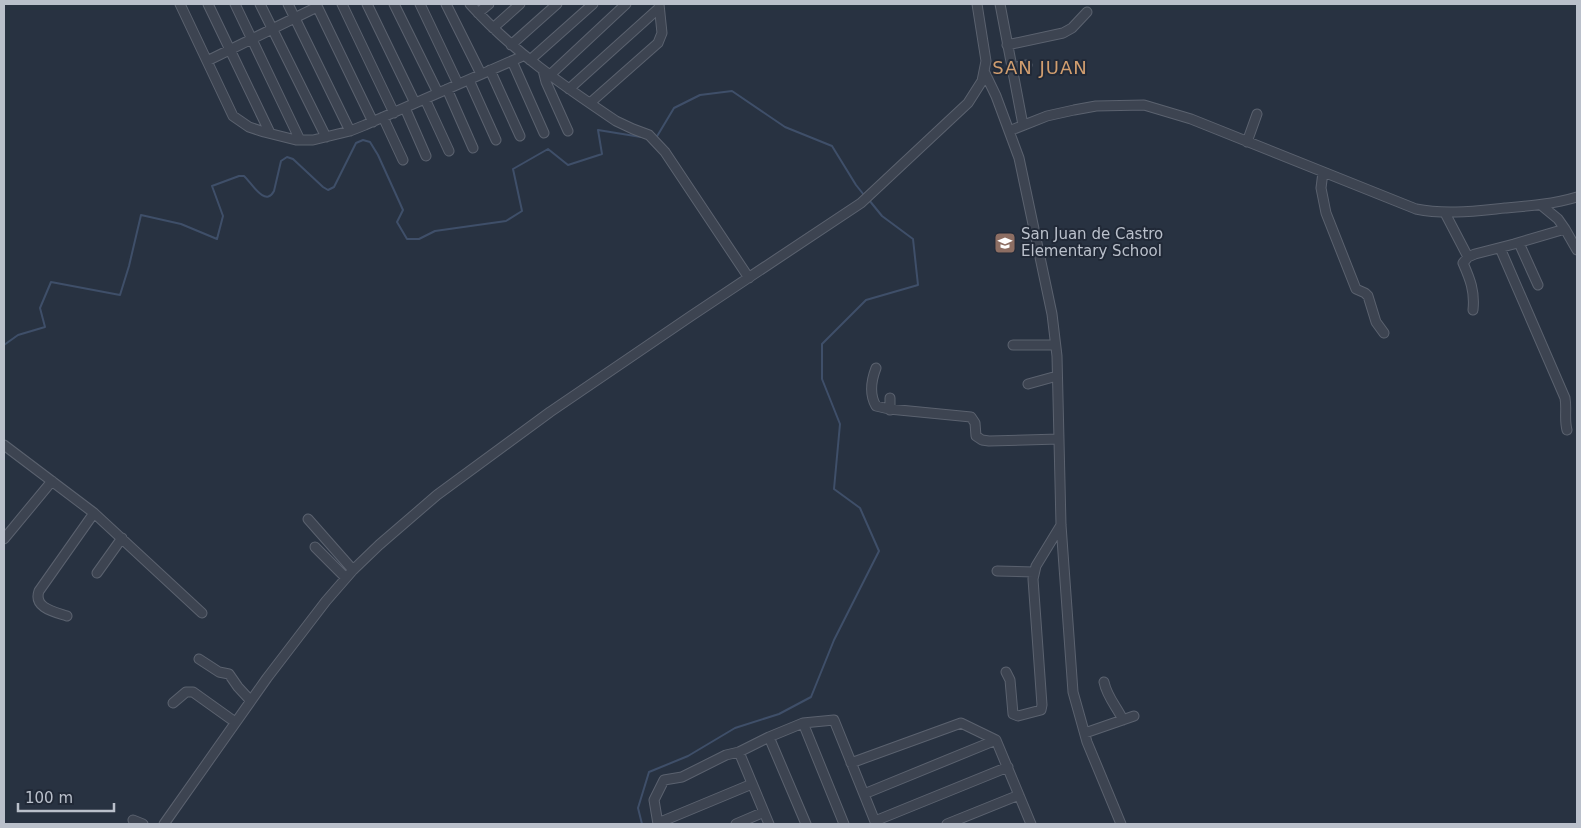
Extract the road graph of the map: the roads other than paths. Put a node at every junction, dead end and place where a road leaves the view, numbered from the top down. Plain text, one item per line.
1 (180, 4) edge
2 (208, 4) edge
3 (235, 4) edge
4 (260, 4) edge
5 (288, 4) edge
6 (342, 4) edge
7 (367, 4) edge
8 (394, 4) edge
9 (420, 4) edge
10 (446, 4) edge
11 (470, 4) edge
12 (489, 4) edge
13 (520, 4) edge
14 (557, 4) edge
15 (593, 4) edge
16 (626, 4) edge
17 (977, 4) edge
18 (1000, 4) edge
19 (317, 6) edge
20 (659, 6) edge
21 (1087, 12) dead end
22 (478, 13) junction
23 (295, 18) junction
24 (493, 28) junction
25 (273, 29) junction
26 (252, 39) junction
27 (511, 45) junction
28 (1007, 45) junction
29 (230, 50) junction
30 (526, 58) junction
31 (207, 61) junction
32 (512, 61) junction
33 (1027, 65) dead end
34 (1012, 68) junction
35 (490, 70) junction
36 (984, 70) junction
37 (546, 72) junction
38 (481, 74) junction
39 (469, 80) junction
40 (458, 84) junction
41 (447, 89) junction
42 (569, 89) junction
43 (438, 93) junction
44 (425, 99) junction
45 (415, 103) junction
46 (590, 104) junction
47 (404, 108) junction
48 (394, 112) junction
49 (1256, 114) dead end
50 (383, 117) junction
51 (373, 122) junction
52 (1023, 125) junction
53 (350, 131) junction
54 (568, 131) dead end
55 (1010, 131) junction
56 (270, 133) junction
57 (544, 133) dead end
58 (520, 136) dead end
59 (326, 137) junction
60 (300, 140) junction
61 (496, 140) dead end
62 (1247, 142) junction
63 (473, 148) dead end
64 (449, 151) dead end
65 (426, 156) dead end
66 (403, 160) dead end
67 (1323, 172) junction
68 (1577, 197) edge
69 (1541, 204) junction
70 (1445, 213) junction
71 (1565, 229) junction
72 (1519, 243) junction
73 (1500, 248) junction
74 (1577, 250) edge
75 (1468, 257) junction
76 (749, 278) junction
77 (1538, 285) dead end
78 (1473, 310) dead end
79 (1384, 333) dead end
80 (1013, 345) dead end
81 (1055, 345) junction
82 (876, 368) dead end
83 (1057, 376) junction
84 (1028, 384) dead end
85 (890, 398) dead end
86 (890, 410) junction
87 (1567, 430) dead end
88 (1060, 438) junction
89 (4, 445) edge
90 (52, 482) junction
91 (94, 513) junction
92 (308, 519) dead end
93 (1061, 525) junction
94 (122, 538) junction
95 (4, 539) edge
96 (315, 547) dead end
97 (353, 570) junction
98 (997, 572) dead end
99 (1034, 572) junction
100 (97, 573) dead end
101 (346, 578) junction
102 (202, 612) dead end
103 (67, 616) dead end
104 (199, 659) dead end
105 (1006, 672) dead end
106 (1104, 682) dead end
107 (250, 700) junction
108 (173, 703) dead end
109 (1134, 716) dead end
110 (1122, 720) junction
111 (235, 722) junction
112 (803, 723) junction
113 (1085, 733) junction
114 (768, 736) junction
115 (996, 740) junction
116 (739, 752) junction
117 (851, 763) junction
118 (1008, 768) junction
119 (752, 784) junction
120 (864, 794) junction
121 (1019, 795) junction
122 (764, 812) junction
123 (133, 820) dead end
124 (876, 822) edge
125 (143, 824) edge
126 (166, 824) edge
127 (658, 824) edge
128 (736, 824) edge
129 (769, 824) edge
130 (806, 824) edge
131 (844, 824) edge
132 (947, 824) edge
133 (1030, 824) edge
134 (1121, 824) edge

1 - 31 street
2 - 29 street
3 - 26 street
4 - 25 street
5 - 23 street
6 - 48 street
7 - 45 street
8 - 43 street
9 - 40 street
10 - 38 street
11 - 22 street
12 - 22 street
13 - 24 street
14 - 27 street
15 - 30 street
16 - 37 street
17 - 36 street
18 - 28 street
19 - 23 street
19 - 51 street
20 - 42 street
20 - 46 street
21 - 28 street
22 - 24 street
23 - 25 street
23 - 53 street
24 - 27 street
25 - 26 street
25 - 59 street
26 - 29 street
26 - 60 street
27 - 30 street
28 - 34 street
29 - 31 street
29 - 56 street
30 - 32 street
30 - 37 street
31 - 56 street
32 - 35 street
32 - 57 street
33 - 34 street
34 - 52 street
35 - 38 street
35 - 58 street
36 - 55 street
36 - 76 street
37 - 42 street
37 - 54 street
38 - 39 street
39 - 40 street
39 - 61 street
40 - 41 street
41 - 43 street
41 - 63 street
42 - 46 street
43 - 44 street
44 - 45 street
44 - 64 street
45 - 47 street
46 - 76 street
47 - 48 street
47 - 65 street
48 - 50 street
49 - 62 street
50 - 51 street
50 - 66 street
51 - 53 street
52 - 55 street
52 - 62 street
53 - 59 street
55 - 81 street
56 - 60 street
59 - 60 street
62 - 67 street
67 - 70 street
67 - 79 street
68 - 69 street
69 - 70 street
69 - 71 street
70 - 75 street
71 - 72 street
71 - 74 street
72 - 73 street
72 - 77 street
73 - 75 street
73 - 87 street
75 - 78 street
76 - 97 street
80 - 81 street
81 - 83 street
82 - 86 street
83 - 84 street
83 - 88 street
85 - 86 street
86 - 88 street
88 - 93 street
89 - 90 street
90 - 91 street
90 - 95 street
91 - 94 street
91 - 103 street
92 - 97 street
93 - 99 street
93 - 113 street
94 - 100 street
94 - 102 street
96 - 101 street
97 - 101 street
98 - 99 street
99 - 105 street
101 - 107 street
104 - 107 street
106 - 110 street
107 - 111 street
108 - 111 street
109 - 110 street
110 - 113 street
111 - 126 street
112 - 114 street
112 - 117 street
112 - 131 street
113 - 134 street
114 - 116 street
114 - 130 street
115 - 117 street
115 - 118 street
115 - 120 street
116 - 119 street
116 - 127 street
117 - 120 street
118 - 121 street
118 - 124 street
119 - 122 street
119 - 127 street
120 - 124 street
121 - 132 street
121 - 133 street
122 - 128 street
122 - 129 street
123 - 125 street

